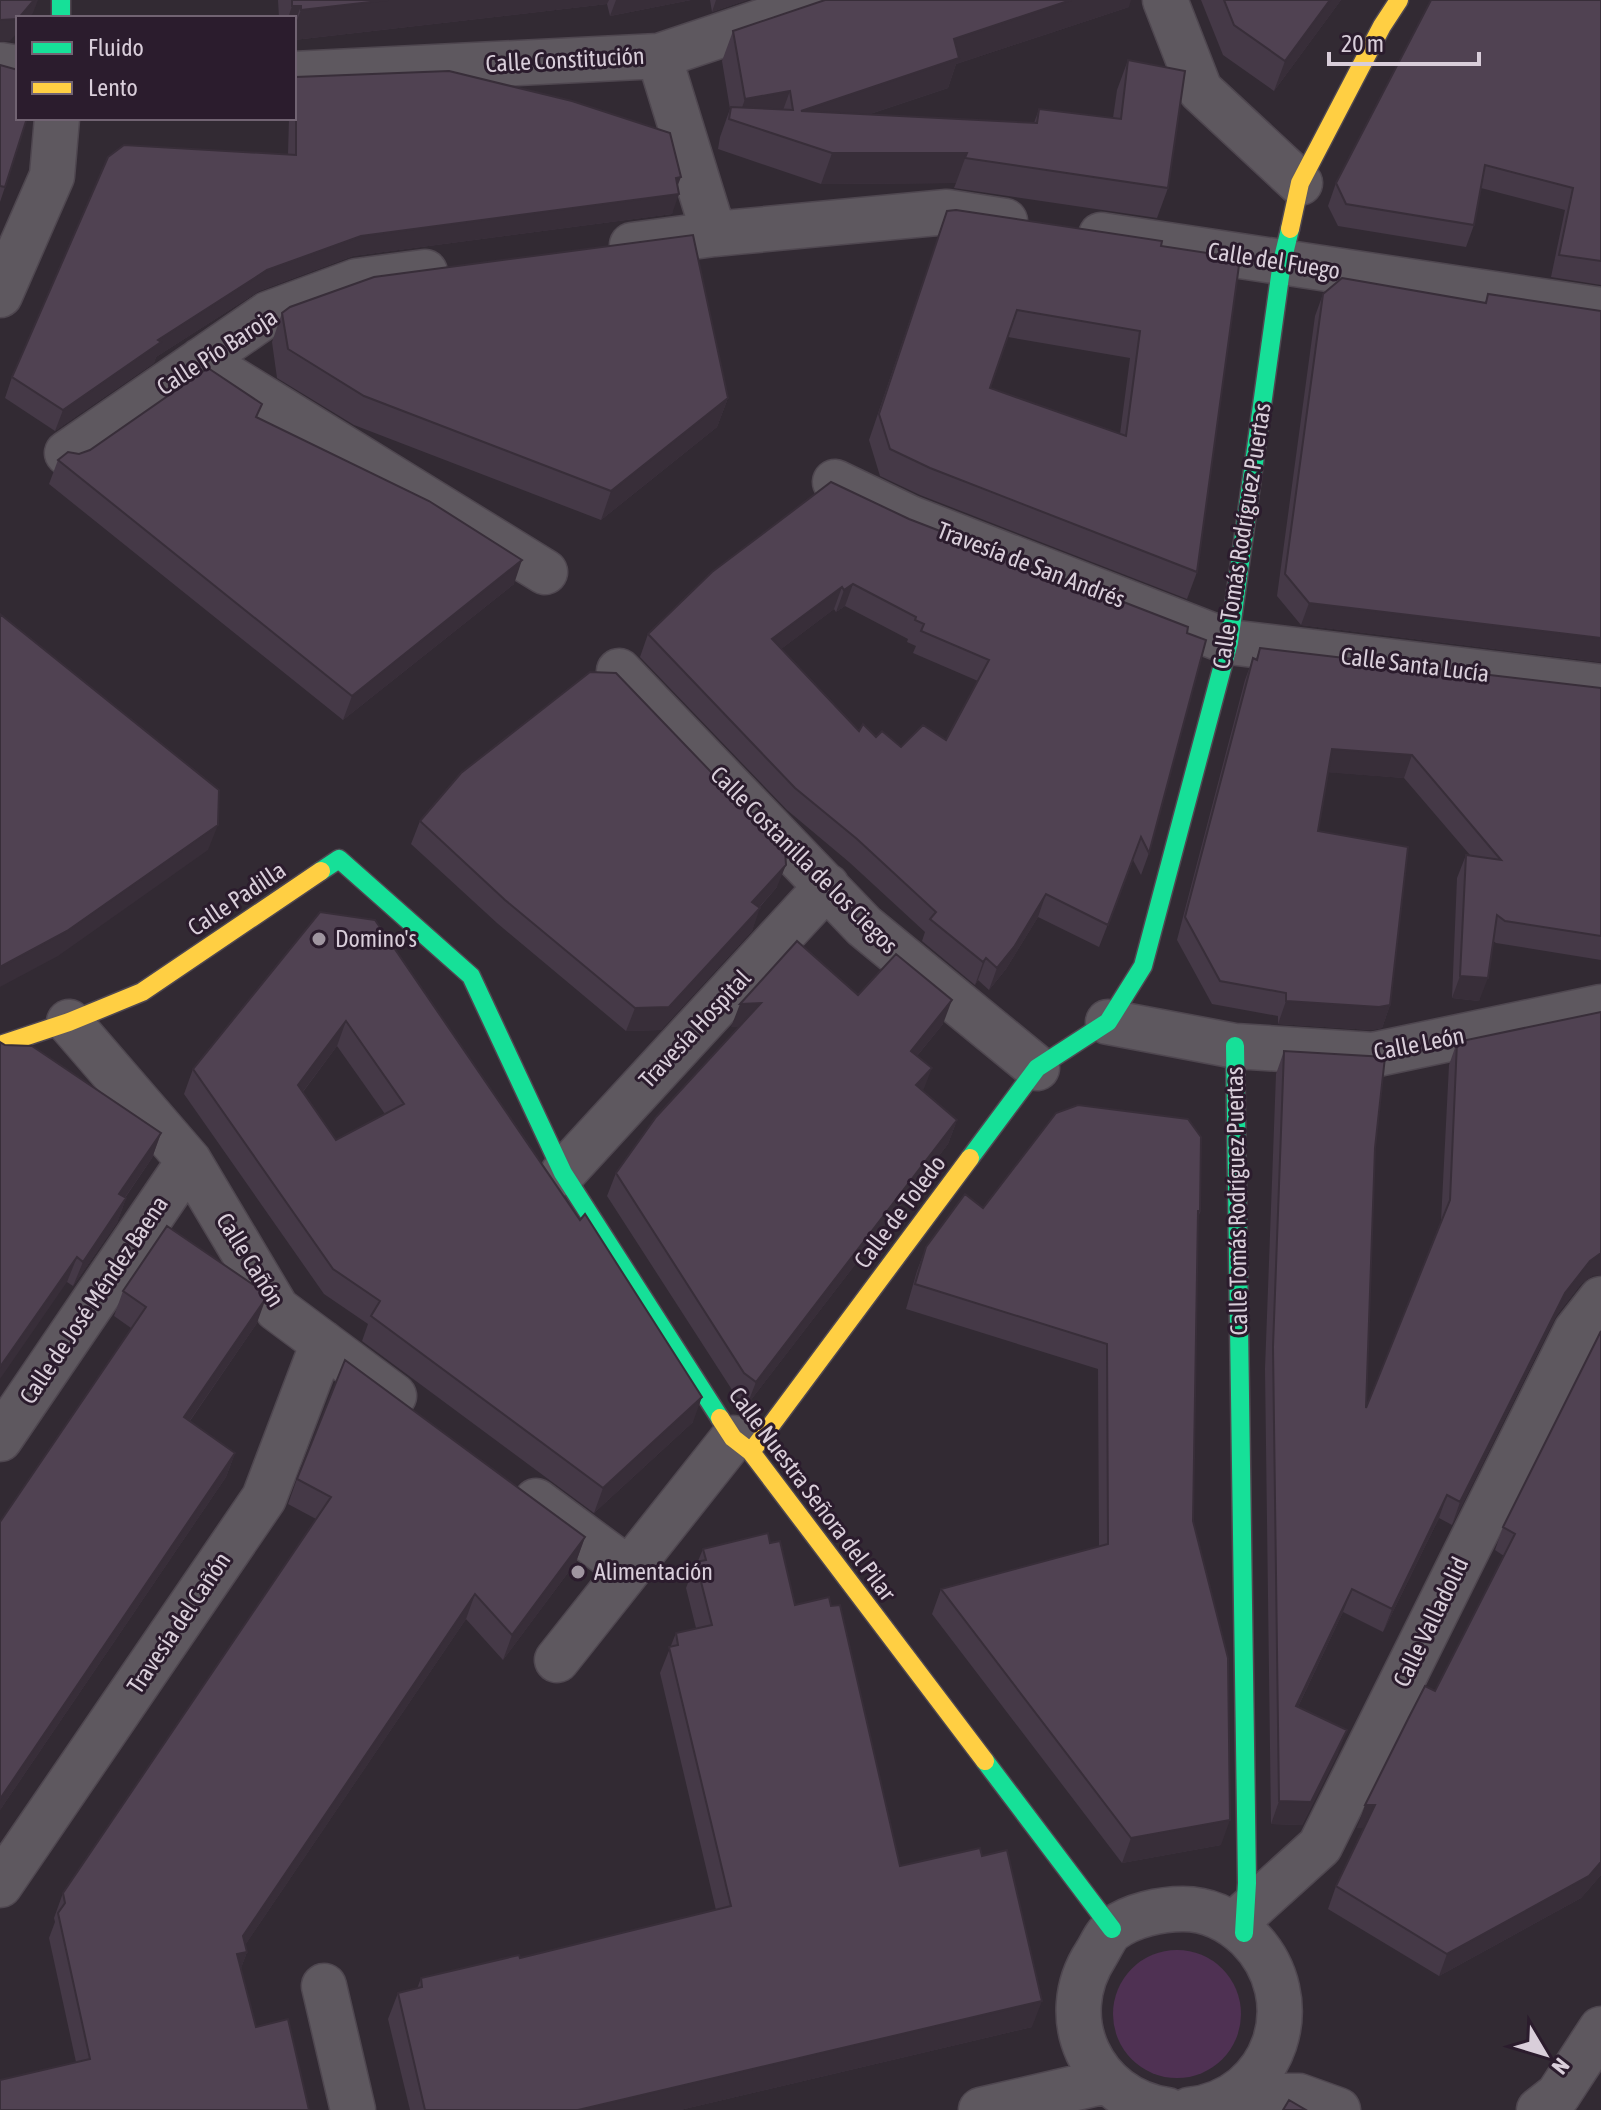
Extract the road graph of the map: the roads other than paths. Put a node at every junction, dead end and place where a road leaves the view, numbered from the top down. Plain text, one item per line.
1 (826, 0) edge
2 (1165, 0) edge
3 (1399, 0) edge
4 (659, 56) junction
5 (296, 74) edge
6 (57, 120) edge
7 (1300, 183) junction
8 (714, 234) junction
9 (590, 250) edge
10 (1282, 262) junction
11 (466, 267) edge
12 (0, 295) edge
13 (1601, 310) edge
14 (201, 360) junction
15 (67, 453) edge
16 (835, 482) edge
17 (545, 572) dead end
18 (1229, 642) junction
19 (619, 671) edge
20 (1601, 687) edge
21 (827, 886) junction
22 (471, 976) joint
23 (1601, 1007) edge
24 (69, 1022) junction
25 (1108, 1022) junction
26 (0, 1045) edge
27 (1235, 1046) junction
28 (1037, 1068) junction
29 (189, 1161) junction
30 (563, 1173) junction
31 (1601, 1299) edge
32 (323, 1343) junction
33 (425, 1419) edge
34 (0, 1439) edge
35 (742, 1445) junction
36 (501, 1475) edge
37 (628, 1569) junction
38 (557, 1660) dead end
39 (0, 1885) edge
40 (1241, 1924) junction
41 (1112, 1929) junction
42 (324, 1986) dead end
43 (1601, 2029) edge
44 (1106, 2081) junction
45 (1233, 2096) junction
46 (353, 2110) edge
47 (981, 2110) edge
48 (1167, 2110) edge
49 (1189, 2110) edge
50 (1338, 2110) edge
51 (1539, 2110) edge

1 - 4 street, Calle Constitución
2 - 7 street
3 - 7 street, Calle Tomás Rodríguez Puertas
4 - 5 street, Calle Constitución
4 - 8 street
6 - 12 street
7 - 10 street, Calle Tomás Rodríguez Puertas
8 - 9 street
8 - 10 street, Calle del Fuego
10 - 13 street, Calle del Fuego
10 - 18 street, Calle Tomás Rodríguez Puertas
11 - 14 street, Calle Pío Baroja
14 - 15 street, Calle Pío Baroja
14 - 17 street
16 - 18 street, Travesía de San Andrés
18 - 20 street, Calle Santa Lucía
18 - 25 street, Calle Tomás Rodríguez Puertas
19 - 21 street, Calle Costanilla de los Ciegos
21 - 28 street, Calle Costanilla de los Ciegos
21 - 30 street, Travesía Hospital
22 - 24 street, Calle Padilla
22 - 30 street, Calle Nuestra Señora del Pilar
23 - 27 street, Calle León
24 - 26 street, Calle Padilla
24 - 29 street, Calle Cañón
25 - 27 street, Calle Tomás Rodríguez Puertas
25 - 28 street, Calle de Toledo
27 - 40 street, Calle Tomás Rodríguez Puertas
28 - 35 street, Calle de Toledo
29 - 32 street, Calle Cañón
29 - 34 street, Calle de José Méndez Baena
30 - 35 street, Calle Nuestra Señora del Pilar
31 - 40 street, Calle Valladolid
32 - 33 street, Calle Cañón
32 - 39 street, Travesía del Cañón
35 - 37 street
35 - 41 street, Calle Nuestra Señora del Pilar
36 - 37 street
37 - 38 street
40 - 41 street
40 - 45 street
41 - 44 street
42 - 46 street
43 - 51 street
44 - 47 street
44 - 48 street
45 - 49 street
45 - 50 street

